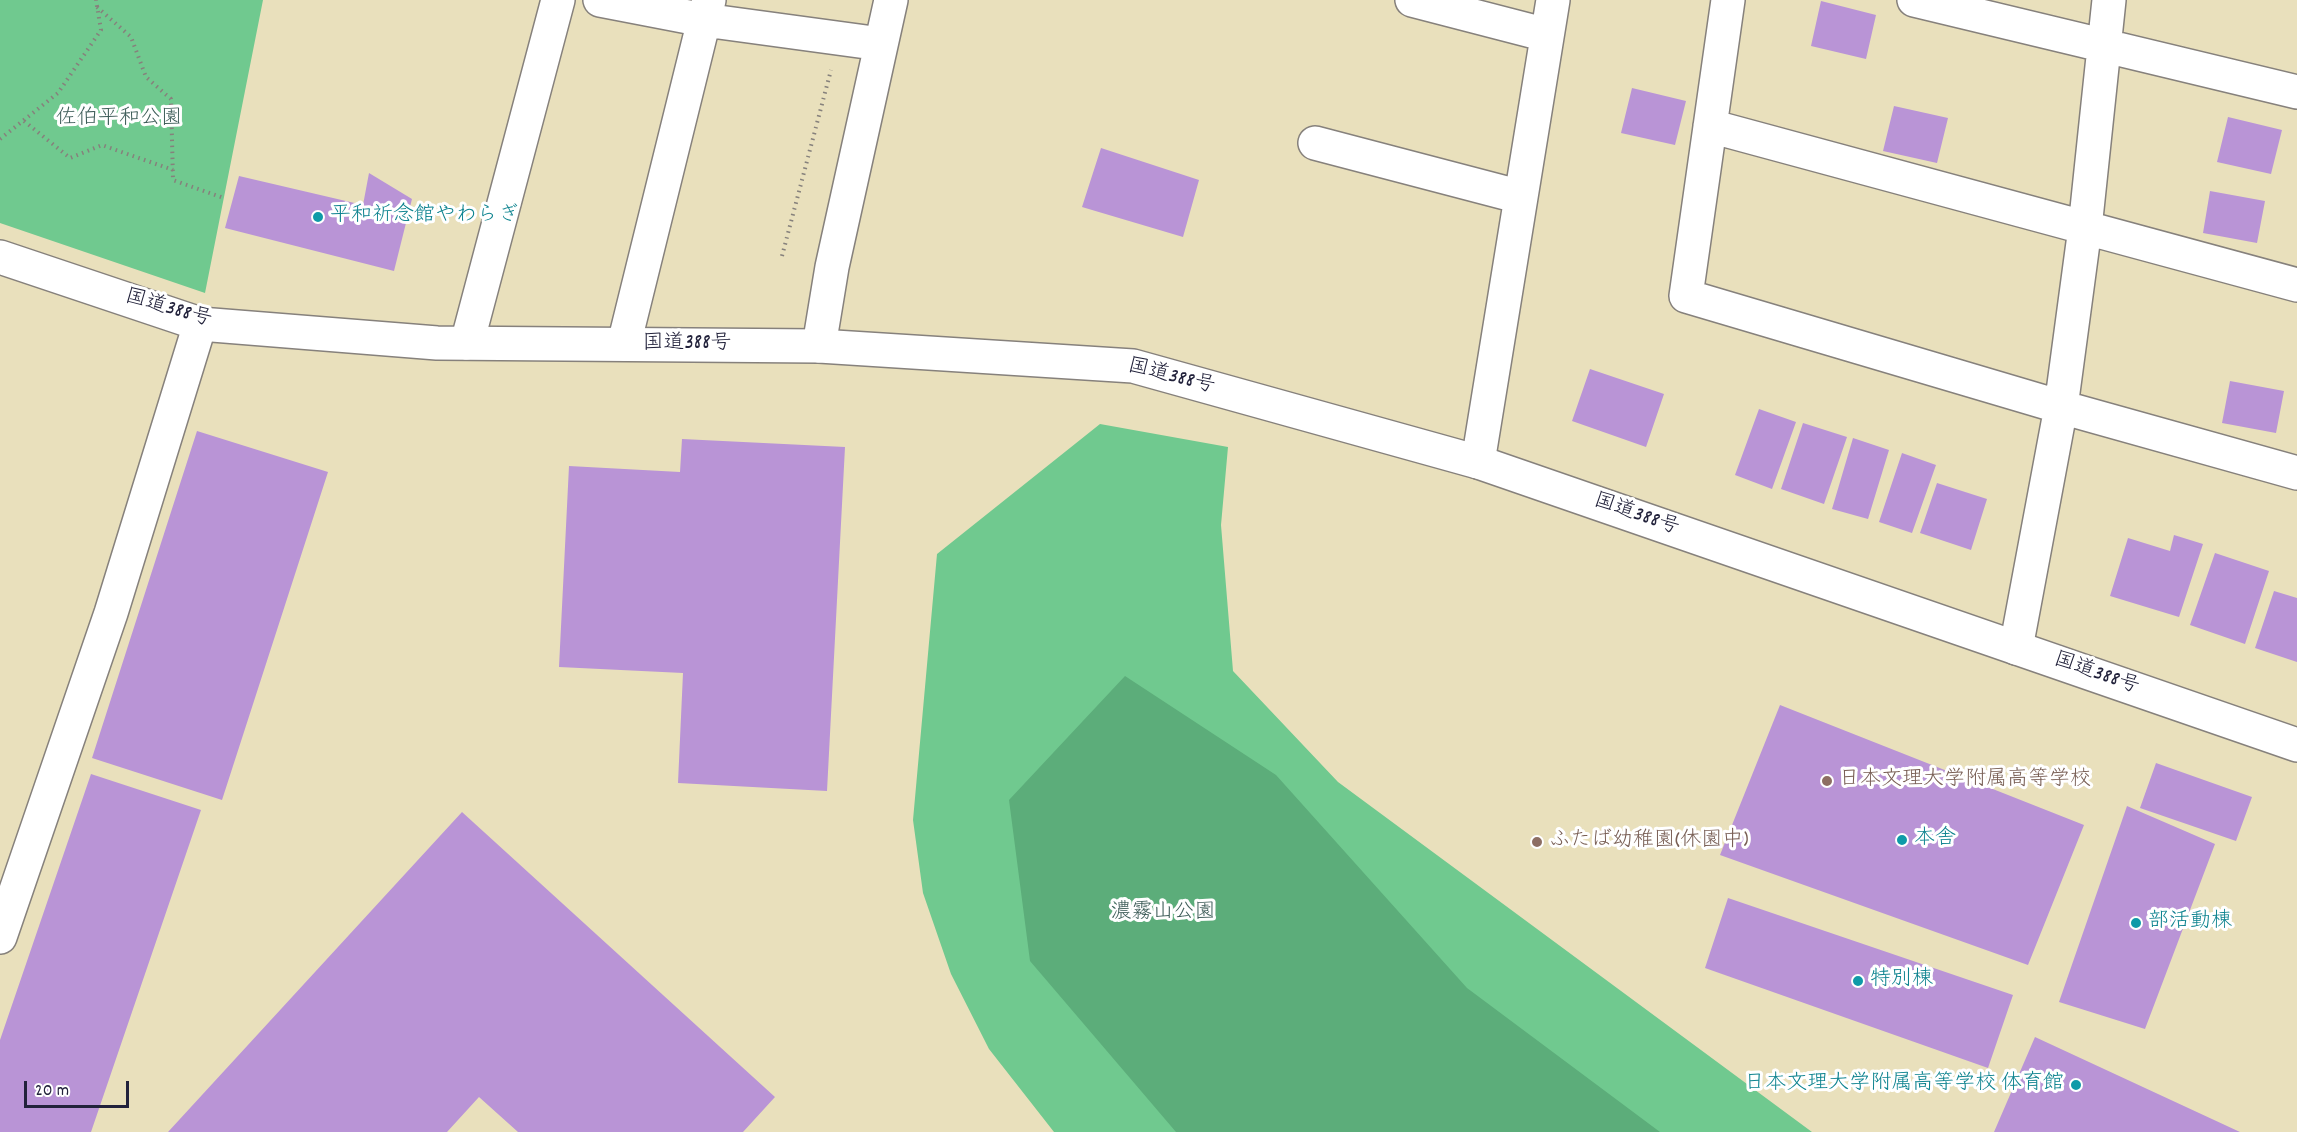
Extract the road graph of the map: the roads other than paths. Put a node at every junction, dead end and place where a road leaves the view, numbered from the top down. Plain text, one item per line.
1 (558, 0) edge
2 (600, 0) edge
3 (891, 0) edge
4 (1412, 0) edge
5 (1552, 0) edge
6 (1728, 0) edge
7 (1914, 0) edge
8 (2109, 0) edge
9 (706, 10) edge
10 (1547, 35) junction
11 (881, 44) junction
12 (2104, 47) junction
13 (2297, 92) edge
14 (1710, 126) junction
15 (1315, 143) dead end
16 (1521, 197) junction
17 (2085, 228) junction
18 (0, 256) edge
19 (2297, 285) edge
20 (200, 324) junction
21 (466, 343) junction
22 (624, 344) junction
23 (819, 346) junction
24 (2061, 407) junction
25 (1478, 462) junction
26 (2297, 473) edge
27 (2016, 648) junction
28 (2297, 745) edge
29 (0, 937) edge

1 - 21 main road
2 - 9 main road
3 - 11 main road
4 - 10 main road
5 - 10 main road
6 - 14 main road
7 - 12 main road
8 - 12 main road
9 - 11 main road
9 - 22 main road
10 - 16 main road
11 - 23 main road
12 - 13 main road
12 - 17 main road
14 - 17 main road
14 - 24 main road
15 - 16 main road
16 - 25 main road
17 - 19 main road
17 - 24 main road
18 - 20 main road, 国道388号
20 - 21 main road, 国道388号
20 - 29 main road
21 - 22 main road, 国道388号
22 - 23 main road, 国道388号
23 - 25 main road, 国道388号
24 - 26 main road
24 - 27 main road
25 - 27 main road, 国道388号
27 - 28 main road, 国道388号

